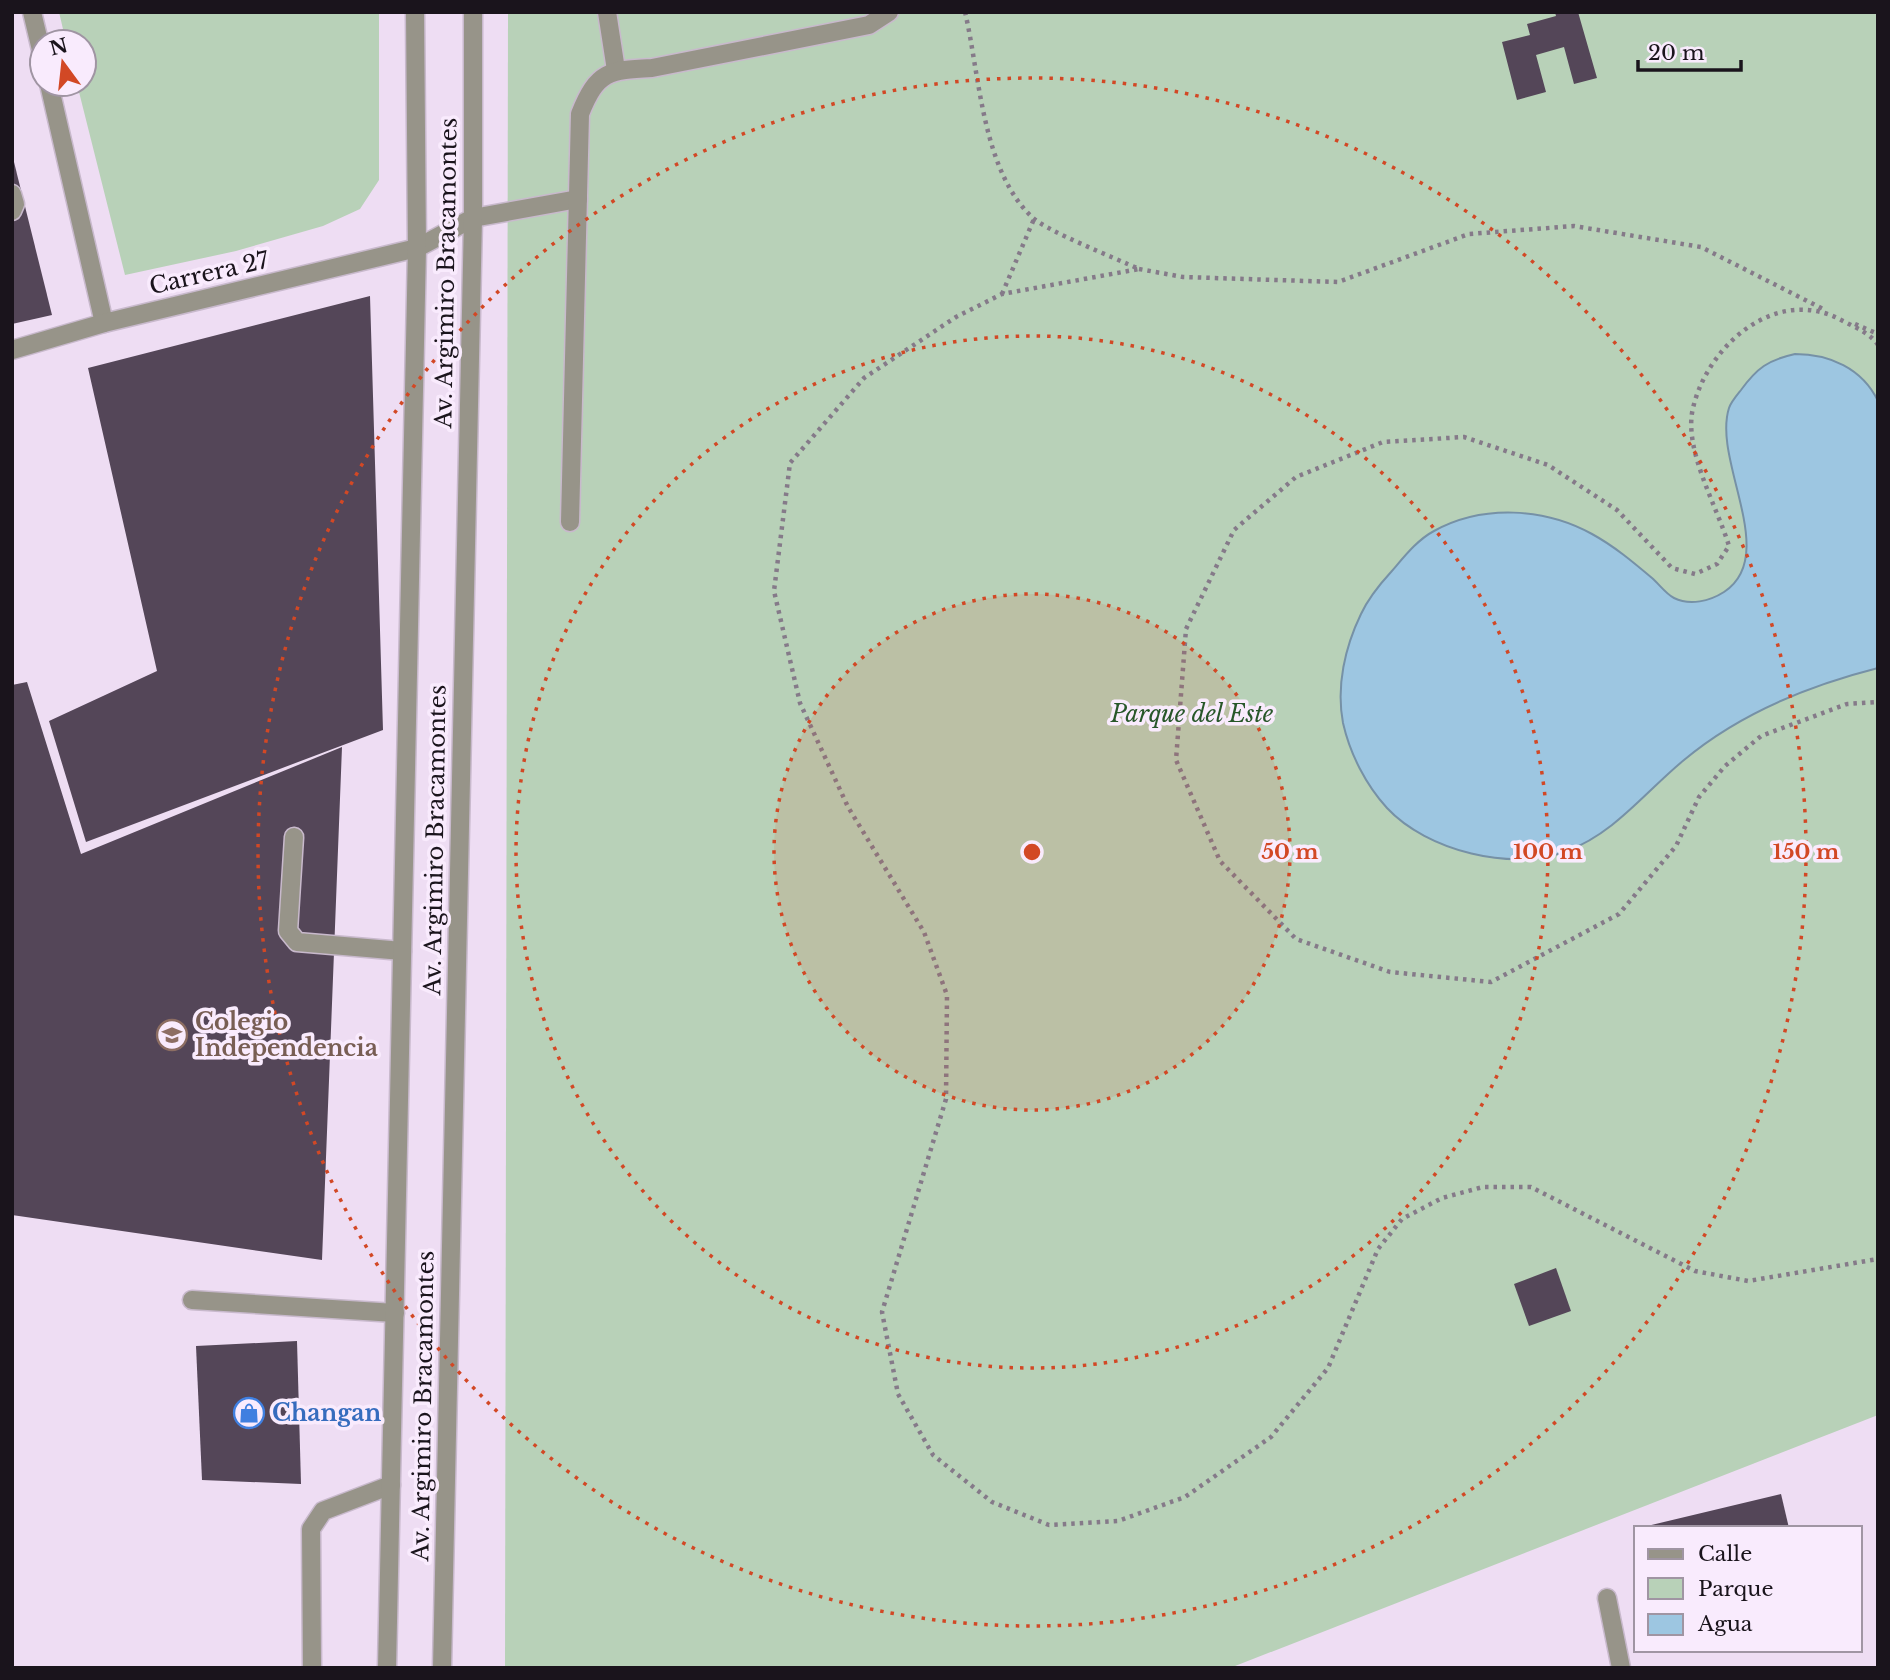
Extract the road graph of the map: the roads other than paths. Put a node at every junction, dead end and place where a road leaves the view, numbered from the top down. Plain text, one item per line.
1 (415, 12) edge
2 (473, 12) edge
3 (607, 12) edge
4 (889, 12) edge
5 (616, 70) junction
6 (52, 98) edge
7 (12, 194) edge
8 (578, 199) junction
9 (12, 211) edge
10 (473, 218) junction
11 (417, 248) junction
12 (104, 323) junction
13 (12, 350) edge
14 (570, 522) dead end
15 (294, 837) dead end
16 (402, 951) junction
17 (192, 1300) dead end
18 (395, 1313) junction
19 (391, 1485) junction
20 (1607, 1598) dead end
21 (312, 1668) edge
22 (387, 1668) edge
23 (442, 1668) edge
24 (1621, 1668) edge

1 - 11 street
2 - 10 street, Av. Argimiro Bracamontes
3 - 5 street
4 - 5 street
5 - 8 street
6 - 12 street
7 - 9 street
8 - 10 street, Carrera 27
8 - 14 street
10 - 11 street, Carrera 27
10 - 23 street, Av. Argimiro Bracamontes
11 - 12 street, Carrera 27
11 - 16 street
12 - 13 street, Carrera 27
15 - 16 street
16 - 18 street
17 - 18 street
18 - 19 street
19 - 21 street
19 - 22 street
20 - 24 street

